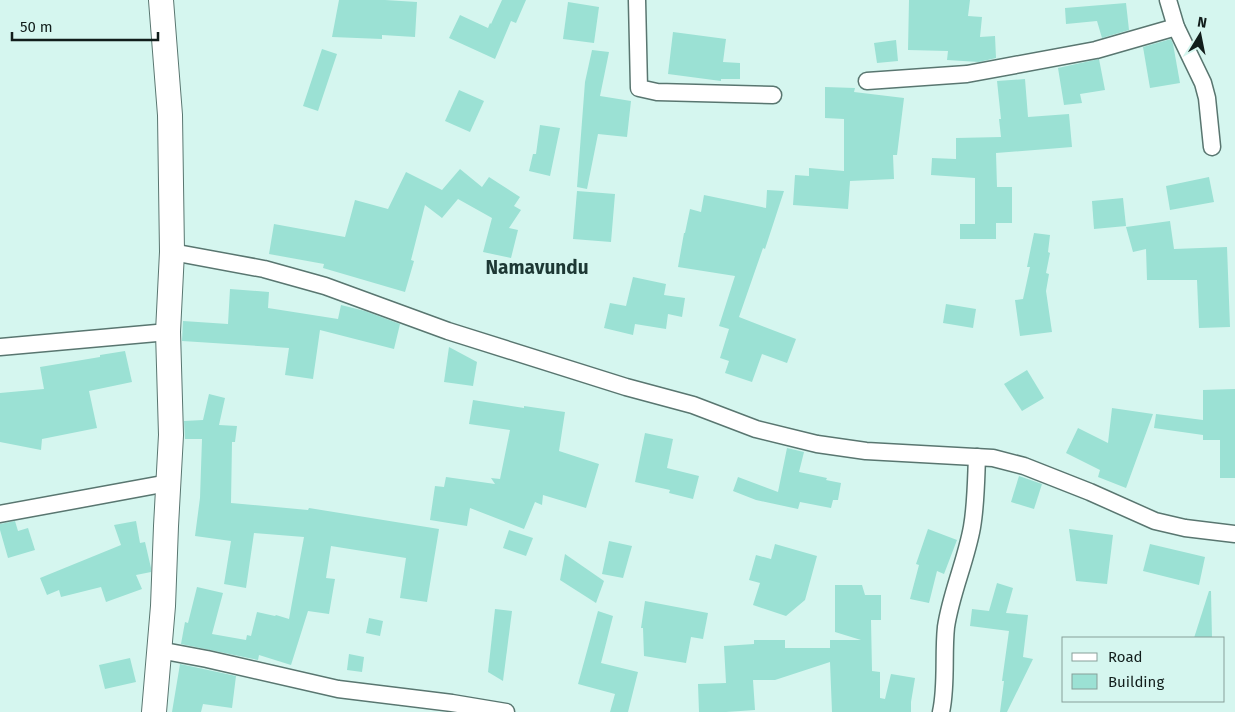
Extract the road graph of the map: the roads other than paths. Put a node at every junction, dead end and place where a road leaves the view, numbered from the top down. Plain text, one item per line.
1 (161, 0) edge
2 (637, 0) edge
3 (1168, 0) edge
4 (1176, 27) junction
5 (867, 81) dead end
6 (773, 95) dead end
7 (1212, 147) dead end
8 (172, 252) junction
9 (168, 332) junction
10 (0, 347) edge
11 (977, 457) junction
12 (168, 482) junction
13 (0, 514) edge
14 (1235, 534) edge
15 (159, 650) junction
16 (154, 712) edge
17 (506, 712) edge
18 (941, 712) edge

1 - 8 street
2 - 6 street
3 - 4 street
4 - 5 street
4 - 7 street
8 - 9 street
8 - 11 street
9 - 10 street
9 - 12 street
11 - 14 street
11 - 18 street
12 - 13 street
12 - 15 street
15 - 16 street
15 - 17 street

